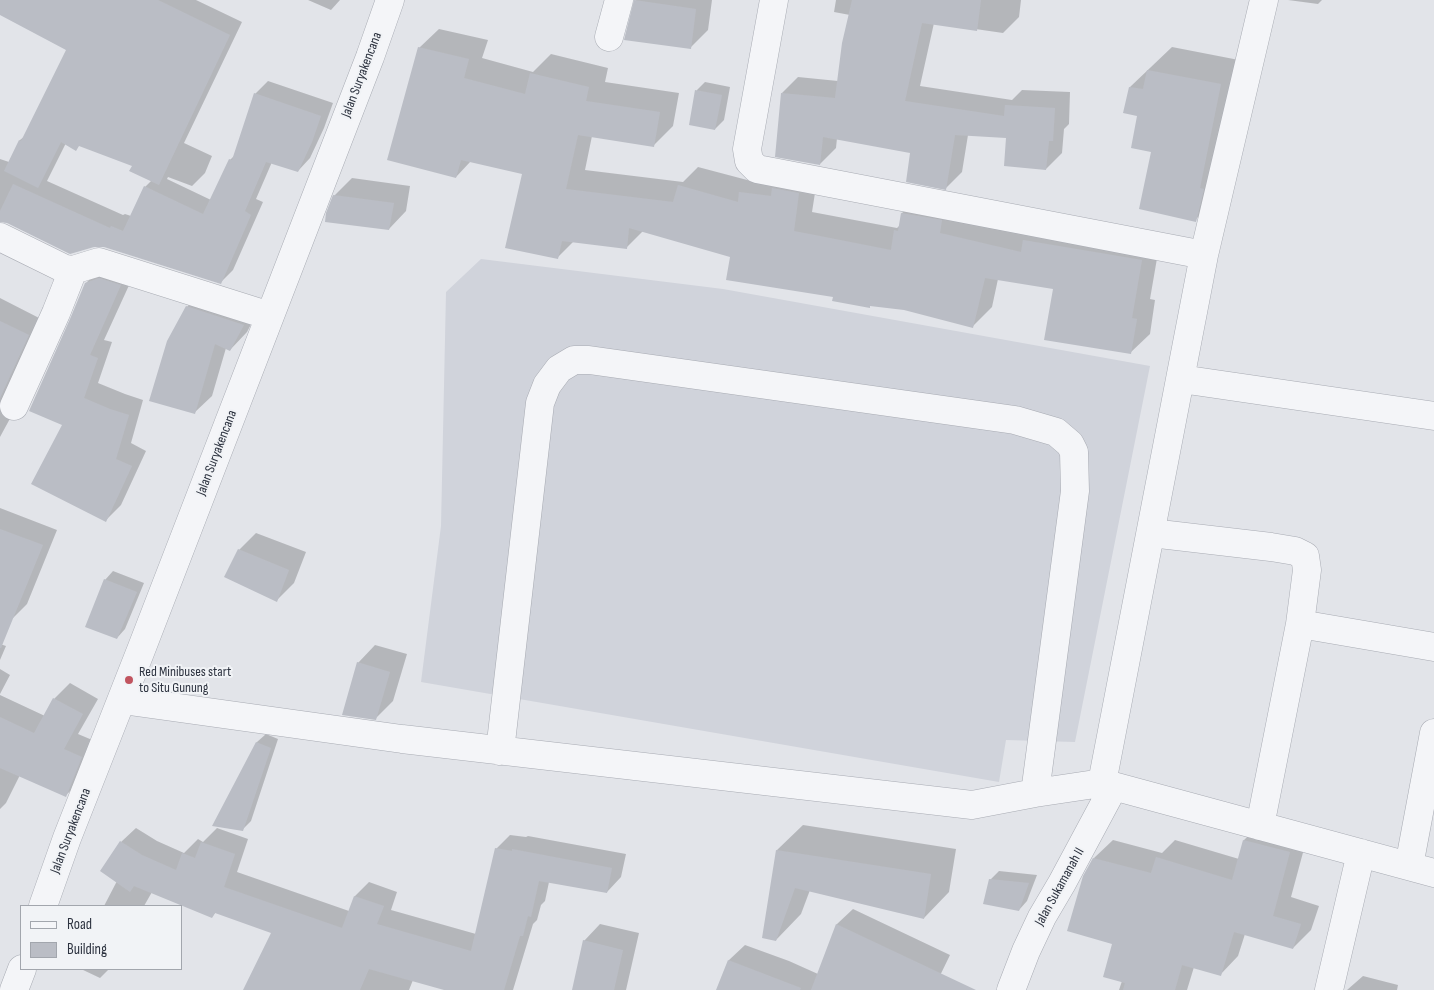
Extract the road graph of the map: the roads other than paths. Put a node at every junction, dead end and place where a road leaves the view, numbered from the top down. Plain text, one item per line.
1 (390, 0) edge
2 (619, 0) edge
3 (774, 0) edge
4 (1264, 0) edge
5 (609, 37) dead end
6 (0, 236) edge
7 (1204, 255) junction
8 (74, 270) junction
9 (270, 316) junction
10 (1181, 379) junction
11 (14, 406) dead end
12 (1434, 416) edge
13 (1151, 533) junction
14 (1300, 624) junction
15 (1434, 646) edge
16 (122, 700) junction
17 (1434, 733) edge
18 (500, 751) junction
19 (1108, 785) junction
20 (1035, 793) junction
21 (1260, 826) junction
22 (1361, 853) junction
23 (1421, 870) edge
24 (43, 905) edge
25 (22, 970) edge
26 (14, 990) edge
27 (1011, 990) edge
28 (1329, 990) edge

1 - 9 street, Jalan Suryakencana
2 - 5 street
3 - 7 street
4 - 7 street, Jalan Sukamanah II
6 - 8 street
7 - 10 street, Jalan Sukamanah II
8 - 9 street
8 - 11 street
9 - 16 street, Jalan Suryakencana
10 - 12 street
10 - 13 street, Jalan Sukamanah II
13 - 14 street
13 - 19 street, Jalan Sukamanah II
14 - 15 street
14 - 21 street
16 - 18 street
16 - 24 street, Jalan Suryakencana
17 - 23 street
18 - 20 street
18 - 20 street
19 - 20 street
19 - 21 street
19 - 27 street, Jalan Sukamanah II
21 - 22 street
22 - 23 street
22 - 28 street
25 - 26 street

